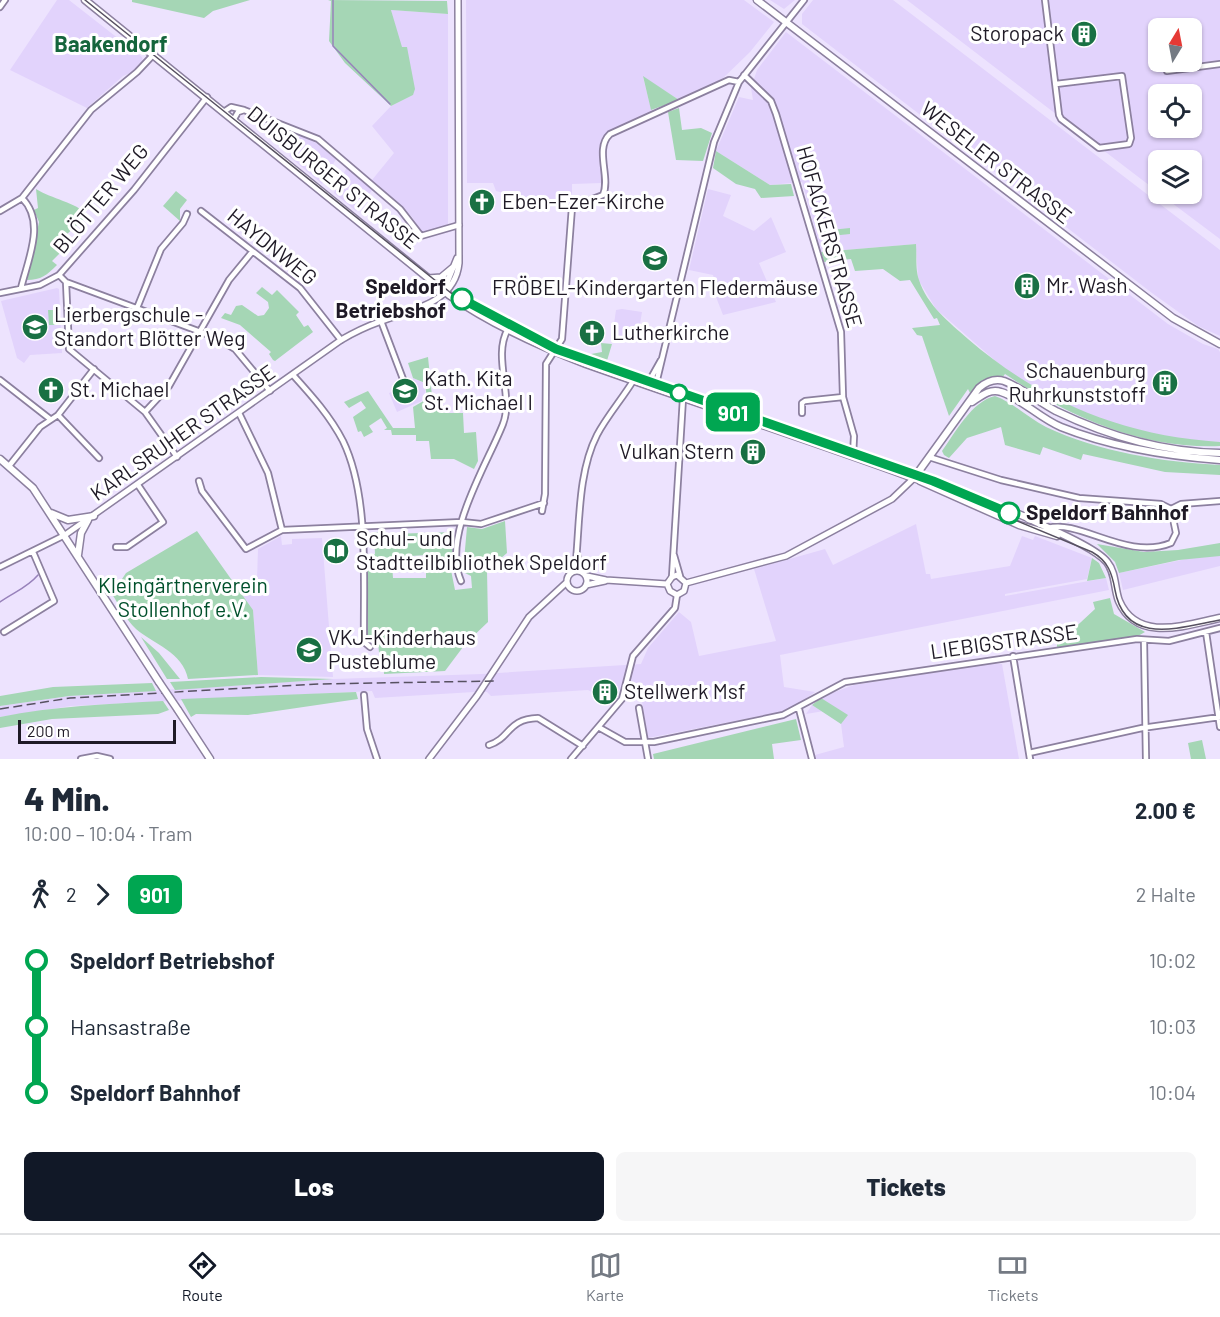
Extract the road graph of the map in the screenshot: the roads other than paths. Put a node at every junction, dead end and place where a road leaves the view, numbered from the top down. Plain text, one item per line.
1 (5, 0) edge
2 (85, 0) edge
3 (458, 0) edge
4 (757, 0) edge
5 (804, 0) edge
6 (1045, 0) edge
7 (0, 8) edge
8 (787, 23) junction
9 (154, 54) junction
10 (1220, 64) edge
11 (1202, 66) edge
12 (744, 75) junction
13 (739, 82) junction
14 (1056, 84) junction
15 (207, 96) junction
16 (244, 110) junction
17 (225, 111) junction
18 (234, 119) junction
19 (22, 198) junction
20 (0, 211) edge
21 (201, 211) dead end
22 (187, 214) dead end
23 (459, 225) junction
24 (252, 252) junction
25 (459, 253) junction
26 (454, 266) junction
27 (59, 274) junction
28 (428, 278) junction
29 (66, 282) junction
30 (21, 288) junction
31 (444, 290) junction
32 (0, 293) edge
33 (136, 308) junction
34 (381, 321) junction
35 (508, 329) junction
36 (200, 332) junction
37 (341, 340) junction
38 (1220, 344) edge
39 (554, 352) junction
40 (663, 355) junction
41 (94, 369) junction
42 (294, 375) junction
43 (403, 379) dead end
44 (0, 380) edge
45 (633, 381) junction
46 (647, 385) junction
47 (655, 388) junction
48 (270, 391) junction
49 (683, 398) junction
50 (843, 398) junction
51 (971, 402) junction
52 (145, 412) junction
53 (802, 413) dead end
54 (239, 414) junction
55 (58, 415) junction
56 (50, 419) junction
57 (853, 456) junction
58 (1220, 456) edge
59 (177, 457) junction
60 (929, 457) junction
61 (99, 458) dead end
62 (0, 459) edge
63 (9, 466) junction
64 (914, 478) junction
65 (199, 481) dead end
66 (138, 485) junction
67 (1220, 501) edge
68 (544, 503) junction
69 (1171, 509) junction
70 (542, 511) dead end
71 (50, 512) junction
72 (91, 518) junction
73 (462, 522) junction
74 (361, 527) junction
75 (1048, 528) junction
76 (282, 531) junction
77 (65, 536) junction
78 (1068, 539) junction
79 (116, 548) dead end
80 (33, 552) junction
81 (78, 555) junction
82 (674, 555) junction
83 (0, 567) edge
84 (578, 571) junction
85 (587, 576) junction
86 (680, 576) junction
87 (672, 577) junction
88 (461, 580) dead end
89 (606, 580) junction
90 (567, 582) junction
91 (686, 583) junction
92 (667, 584) junction
93 (586, 585) junction
94 (572, 589) junction
95 (553, 593) junction
96 (677, 595) junction
97 (1220, 618) edge
98 (1220, 628) edge
99 (4, 632) dead end
100 (1206, 632) junction
101 (1144, 640) junction
102 (370, 647) dead end
103 (1013, 656) junction
104 (364, 695) dead end
105 (639, 708) dead end
106 (799, 709) junction
107 (1219, 717) edge
108 (1220, 727) edge
109 (600, 728) junction
110 (1146, 728) junction
111 (645, 743) junction
112 (489, 745) dead end
113 (583, 746) junction
114 (1029, 756) edge
115 (81, 759) edge
116 (110, 759) edge
117 (210, 759) edge
118 (377, 759) edge
119 (429, 759) edge
120 (572, 759) edge
121 (648, 759) edge
122 (812, 759) edge
123 (1146, 759) edge

1 - 7 street
2 - 9 main road, DUISBURGER STRASSE
3 - 23 street
4 - 8 main road, WESELER STRASSE
5 - 8 street
6 - 14 street
8 - 12 street
8 - 38 main road, WESELER STRASSE
9 - 15 main road, DUISBURGER STRASSE
9 - 19 street
10 - 11 street
12 - 13 street
12 - 50 street, HOFACKERSTRASSE
13 - 39 street
13 - 40 street
14 - 14 street
15 - 17 main road, DUISBURGER STRASSE
15 - 27 street, BLÖTTER WEG
16 - 17 street
16 - 18 street
16 - 23 street
17 - 18 main road, DUISBURGER STRASSE
18 - 28 main road, DUISBURGER STRASSE
19 - 20 street
19 - 30 street
21 - 24 street, HAYDNWEG
22 - 33 street
23 - 25 street
24 - 36 street
24 - 37 street, HAYDNWEG
25 - 26 street
25 - 31 street
26 - 28 street
26 - 31 street
27 - 29 street
27 - 30 street, BLÖTTER WEG
28 - 31 main road, DUISBURGER STRASSE
29 - 33 street
29 - 41 street
30 - 32 street, BLÖTTER WEG
31 - 34 street, KARLSRUHER STRASSE
31 - 35 main road, DUISBURGER STRASSE
33 - 36 street
34 - 37 street, KARLSRUHER STRASSE
34 - 43 street
35 - 39 main road, DUISBURGER STRASSE
35 - 73 street
36 - 48 street
36 - 52 street
37 - 42 street, KARLSRUHER STRASSE
39 - 45 main road, DUISBURGER STRASSE
39 - 68 street
40 - 46 street
40 - 47 street
41 - 52 street
41 - 55 street
42 - 48 street, KARLSRUHER STRASSE
42 - 74 street
44 - 56 street
45 - 46 main road, DUISBURGER STRASSE
45 - 84 street
46 - 47 main road, DUISBURGER STRASSE
47 - 49 main road, DUISBURGER STRASSE
48 - 54 street, KARLSRUHER STRASSE
49 - 57 main road, DUISBURGER STRASSE
49 - 82 street
50 - 53 street
50 - 57 street, HOFACKERSTRASSE
51 - 58 main road
51 - 58 main road
51 - 60 main road
52 - 59 street
54 - 59 street, KARLSRUHER STRASSE
54 - 76 street
55 - 56 street
55 - 61 street
56 - 63 street
57 - 64 main road, DUISBURGER STRASSE
59 - 66 street, KARLSRUHER STRASSE
60 - 64 main road
60 - 69 street
62 - 63 main road
63 - 71 main road
64 - 75 main road, DUISBURGER STRASSE
64 - 78 main road, DUISBURGER STRASSE
64 - 91 street
65 - 76 street
66 - 72 street, KARLSRUHER STRASSE
66 - 79 street
67 - 69 street
68 - 70 street
68 - 73 street
69 - 75 street, DUISBURGER STRASSE
71 - 72 main road
71 - 77 main road
72 - 77 street, KARLSRUHER STRASSE
72 - 81 main road
73 - 74 street
73 - 88 street
74 - 76 street
74 - 102 street
75 - 78 main road, DUISBURGER STRASSE
77 - 80 street, KARLSRUHER STRASSE
77 - 81 main road
78 - 97 main road, DUISBURGER STRASSE
80 - 83 street, KARLSRUHER STRASSE
80 - 99 street
81 - 117 main road, bridge
82 - 86 street
82 - 87 street
84 - 85 street
84 - 90 street
85 - 89 street
85 - 93 street
86 - 87 street
86 - 91 street
87 - 92 street
89 - 92 street
89 - 93 street
90 - 94 street
90 - 95 street
91 - 96 street
92 - 96 street
93 - 94 street
94 - 95 street
95 - 119 street
96 - 109 street
98 - 100 street, LIEBIGSTRASSE
100 - 101 street, LIEBIGSTRASSE
100 - 107 street
101 - 103 street, LIEBIGSTRASSE
101 - 110 street
103 - 106 street, LIEBIGSTRASSE
103 - 114 street
104 - 118 street
105 - 111 street
106 - 111 street, LIEBIGSTRASSE
106 - 122 street
107 - 108 street
107 - 110 street
109 - 111 street
109 - 113 street
110 - 114 street
110 - 123 street
111 - 121 street
112 - 113 street
113 - 120 street
115 - 116 street

